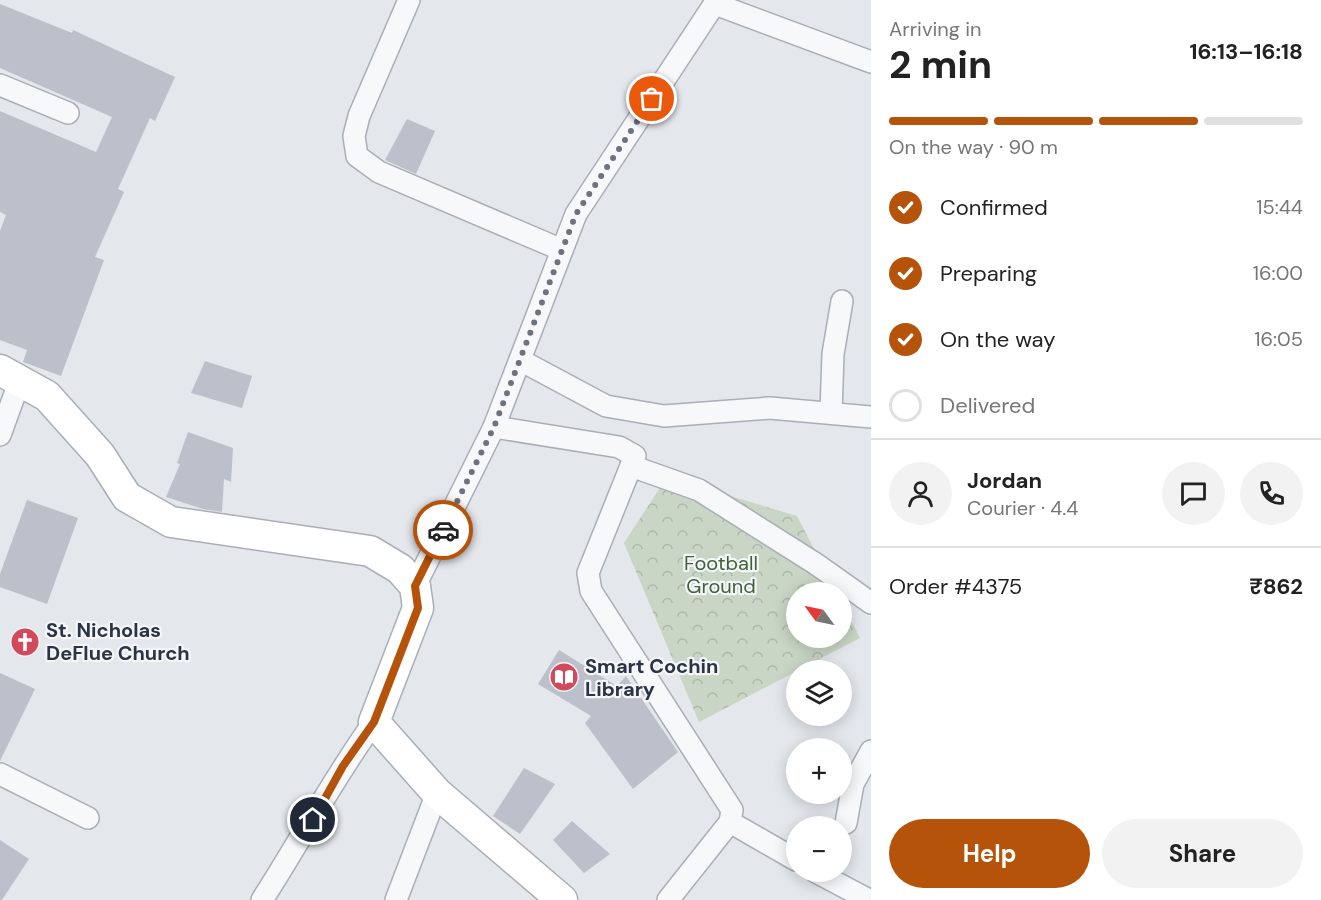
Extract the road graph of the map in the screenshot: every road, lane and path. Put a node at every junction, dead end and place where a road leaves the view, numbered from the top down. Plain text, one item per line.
1 (409, 0) edge
2 (716, 2) edge
3 (871, 62) edge
4 (0, 85) edge
5 (68, 113) dead end
6 (562, 250) junction
7 (842, 302) dead end
8 (520, 360) junction
9 (10, 375) edge
10 (831, 412) junction
11 (871, 417) edge
12 (494, 427) junction
13 (0, 435) edge
14 (631, 466) junction
15 (415, 586) junction
16 (871, 603) edge
17 (374, 722) junction
18 (871, 751) edge
19 (0, 774) edge
20 (437, 793) junction
21 (847, 816) edge
22 (88, 818) dead end
23 (730, 822) junction
24 (786, 854) edge
25 (835, 882) edge
26 (262, 900) edge
27 (396, 900) edge
28 (562, 900) edge
29 (669, 900) edge
30 (869, 900) edge

1 - 6 street
2 - 3 street
2 - 6 street
4 - 5 street
6 - 8 street
7 - 10 street
8 - 10 street
8 - 12 street
9 - 13 street
9 - 15 main road
10 - 11 street
12 - 14 street
12 - 15 street
14 - 16 street
14 - 23 street
15 - 17 main road
17 - 20 main road
17 - 26 street
18 - 21 street
19 - 22 street
20 - 27 street
20 - 28 main road
23 - 24 street
23 - 29 street
25 - 30 street

